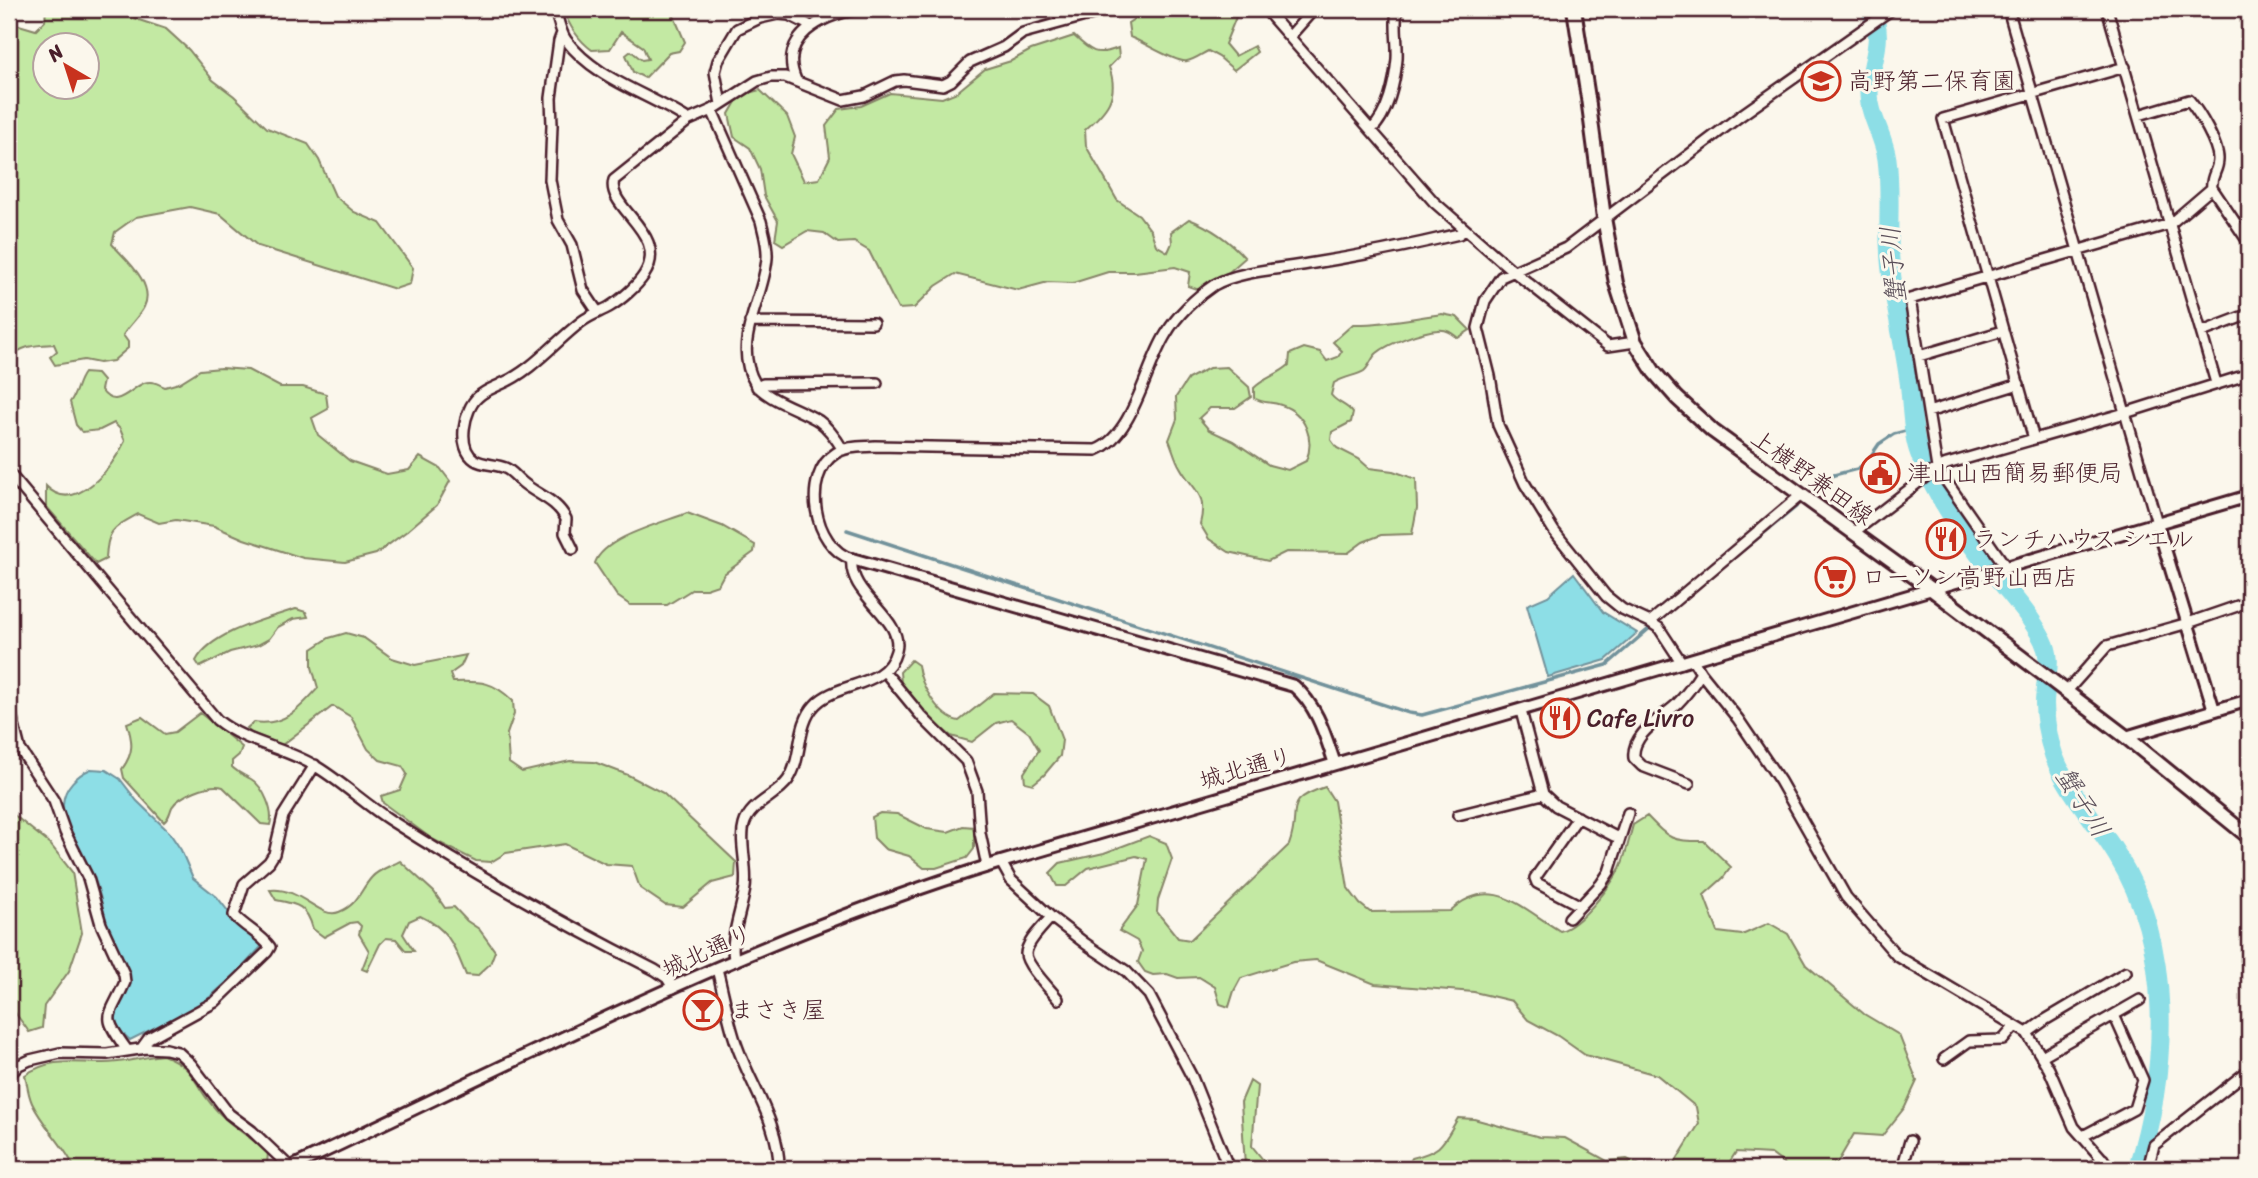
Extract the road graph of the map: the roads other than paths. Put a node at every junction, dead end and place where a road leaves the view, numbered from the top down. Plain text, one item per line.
1 (555, 9) edge
2 (858, 9) edge
3 (1111, 9) edge
4 (1265, 9) edge
5 (1314, 9) edge
6 (1397, 9) edge
7 (1574, 9) edge
8 (2008, 9) edge
9 (2107, 9) edge
10 (1890, 10) edge
11 (811, 26) junction
12 (562, 33) junction
13 (1290, 36) junction
14 (2125, 67) junction
15 (796, 80) junction
16 (2032, 92) junction
17 (721, 104) junction
18 (712, 110) junction
19 (2139, 115) junction
20 (689, 120) junction
21 (1371, 130) junction
22 (2213, 188) junction
23 (1604, 218) junction
24 (2170, 224) junction
25 (1465, 230) junction
26 (2249, 243) edge
27 (2077, 250) junction
28 (1513, 271) junction
29 (1987, 276) junction
30 (597, 310) junction
31 (2249, 313) edge
32 (750, 322) junction
33 (873, 323) dead end
34 (2003, 331) junction
35 (2202, 332) junction
36 (1635, 342) junction
37 (1919, 356) junction
38 (2249, 374) edge
39 (877, 383) dead end
40 (2216, 383) junction
41 (2019, 384) junction
42 (757, 387) junction
43 (1928, 412) junction
44 (2124, 413) junction
45 (2034, 439) junction
46 (843, 450) junction
47 (1937, 468) junction
48 (9, 473) edge
49 (1801, 495) junction
50 (2249, 496) edge
51 (2157, 523) junction
52 (1853, 533) junction
53 (573, 549) dead end
54 (852, 559) junction
55 (2004, 568) junction
56 (1930, 588) junction
57 (2249, 602) edge
58 (1650, 622) junction
59 (2188, 623) junction
60 (1688, 661) junction
61 (884, 671) junction
62 (1701, 673) junction
63 (2066, 692) junction
64 (2249, 700) edge
65 (9, 706) edge
66 (2214, 710) junction
67 (1521, 711) junction
68 (2126, 737) junction
69 (1335, 764) junction
70 (315, 765) junction
71 (1689, 784) dead end
72 (1543, 794) junction
73 (1628, 813) dead end
74 (1458, 815) dead end
75 (1578, 817) junction
76 (2248, 834) edge
77 (1619, 837) junction
78 (1001, 862) junction
79 (987, 866) junction
80 (1579, 905) junction
81 (1051, 918) junction
82 (1569, 918) dead end
83 (735, 961) junction
84 (717, 969) junction
85 (2126, 972) dead end
86 (673, 989) junction
87 (1058, 999) dead end
88 (2140, 1000) dead end
89 (2114, 1015) junction
90 (2015, 1026) junction
91 (2027, 1034) junction
92 (141, 1049) junction
93 (127, 1051) junction
94 (2042, 1056) junction
95 (1944, 1059) dead end
96 (2249, 1070) edge
97 (9, 1073) edge
98 (9, 1114) edge
99 (9, 1133) edge
100 (2082, 1136) junction
101 (1910, 1141) dead end
102 (2103, 1159) junction
103 (290, 1169) edge
104 (779, 1169) edge
105 (1228, 1169) edge
106 (1902, 1169) edge
107 (2091, 1169) edge
108 (2111, 1169) edge
109 (2148, 1169) edge

1 - 12 street
2 - 11 street
3 - 15 street
4 - 13 street
5 - 13 street
6 - 21 street
7 - 23 main road, 上横野兼田線
8 - 16 street
9 - 14 street
10 - 23 street
11 - 15 street
11 - 17 street
12 - 20 street
12 - 30 street
13 - 21 street
14 - 16 street
14 - 19 street
15 - 17 street
16 - 27 street
16 - 29 street
17 - 18 street
18 - 20 street
18 - 32 street
19 - 22 street
19 - 24 street
20 - 30 street
21 - 25 street
22 - 24 street
22 - 26 street
23 - 28 street
23 - 36 main road, 上横野兼田線
24 - 27 street
24 - 35 street
25 - 28 street
25 - 46 street
27 - 29 street
27 - 44 street
28 - 36 street
28 - 58 street
29 - 34 street
29 - 37 street
30 - 53 street
31 - 35 street
32 - 33 street
32 - 42 street
34 - 37 street
34 - 41 street
35 - 40 street
36 - 49 main road, 上横野兼田線
37 - 43 street
38 - 40 street
39 - 42 street
40 - 44 street
41 - 43 street
41 - 45 street
42 - 46 street
43 - 47 street
44 - 45 street
44 - 51 street
45 - 47 street
46 - 54 street
47 - 52 street
47 - 55 street
48 - 70 street
49 - 52 main road, 上横野兼田線
49 - 58 street
50 - 51 street, 城北通り
51 - 55 street, 城北通り
51 - 59 street
52 - 56 main road, 上横野兼田線
54 - 61 street
54 - 69 street
55 - 56 street, 城北通り
56 - 60 street, 城北通り
56 - 63 main road, 上横野兼田線
57 - 59 street
58 - 60 street
59 - 63 street
59 - 66 street
60 - 62 street
60 - 67 street, 城北通り
61 - 79 street
61 - 83 street
62 - 71 street
62 - 90 street
63 - 68 main road, 上横野兼田線
64 - 66 street
65 - 93 street
66 - 68 street
67 - 69 street, 城北通り
67 - 72 street
68 - 76 main road, 上横野兼田線
69 - 78 street, 城北通り
70 - 86 street
70 - 92 street
72 - 74 street
72 - 75 street
73 - 77 street
75 - 77 street
75 - 80 street
77 - 80 street
78 - 79 street, 城北通り
78 - 81 street
79 - 83 street, 城北通り
80 - 82 street
81 - 87 street
81 - 105 street
83 - 84 street, 城北通り
84 - 86 street, 城北通り
84 - 104 street
85 - 91 street
86 - 103 street, 城北通り
88 - 89 street
89 - 94 street
89 - 100 street
90 - 91 street
90 - 95 street
91 - 94 street
92 - 93 street
92 - 103 street
93 - 97 street
94 - 100 street
96 - 109 street
98 - 99 street
100 - 102 street
101 - 106 street
102 - 107 street
102 - 108 street

